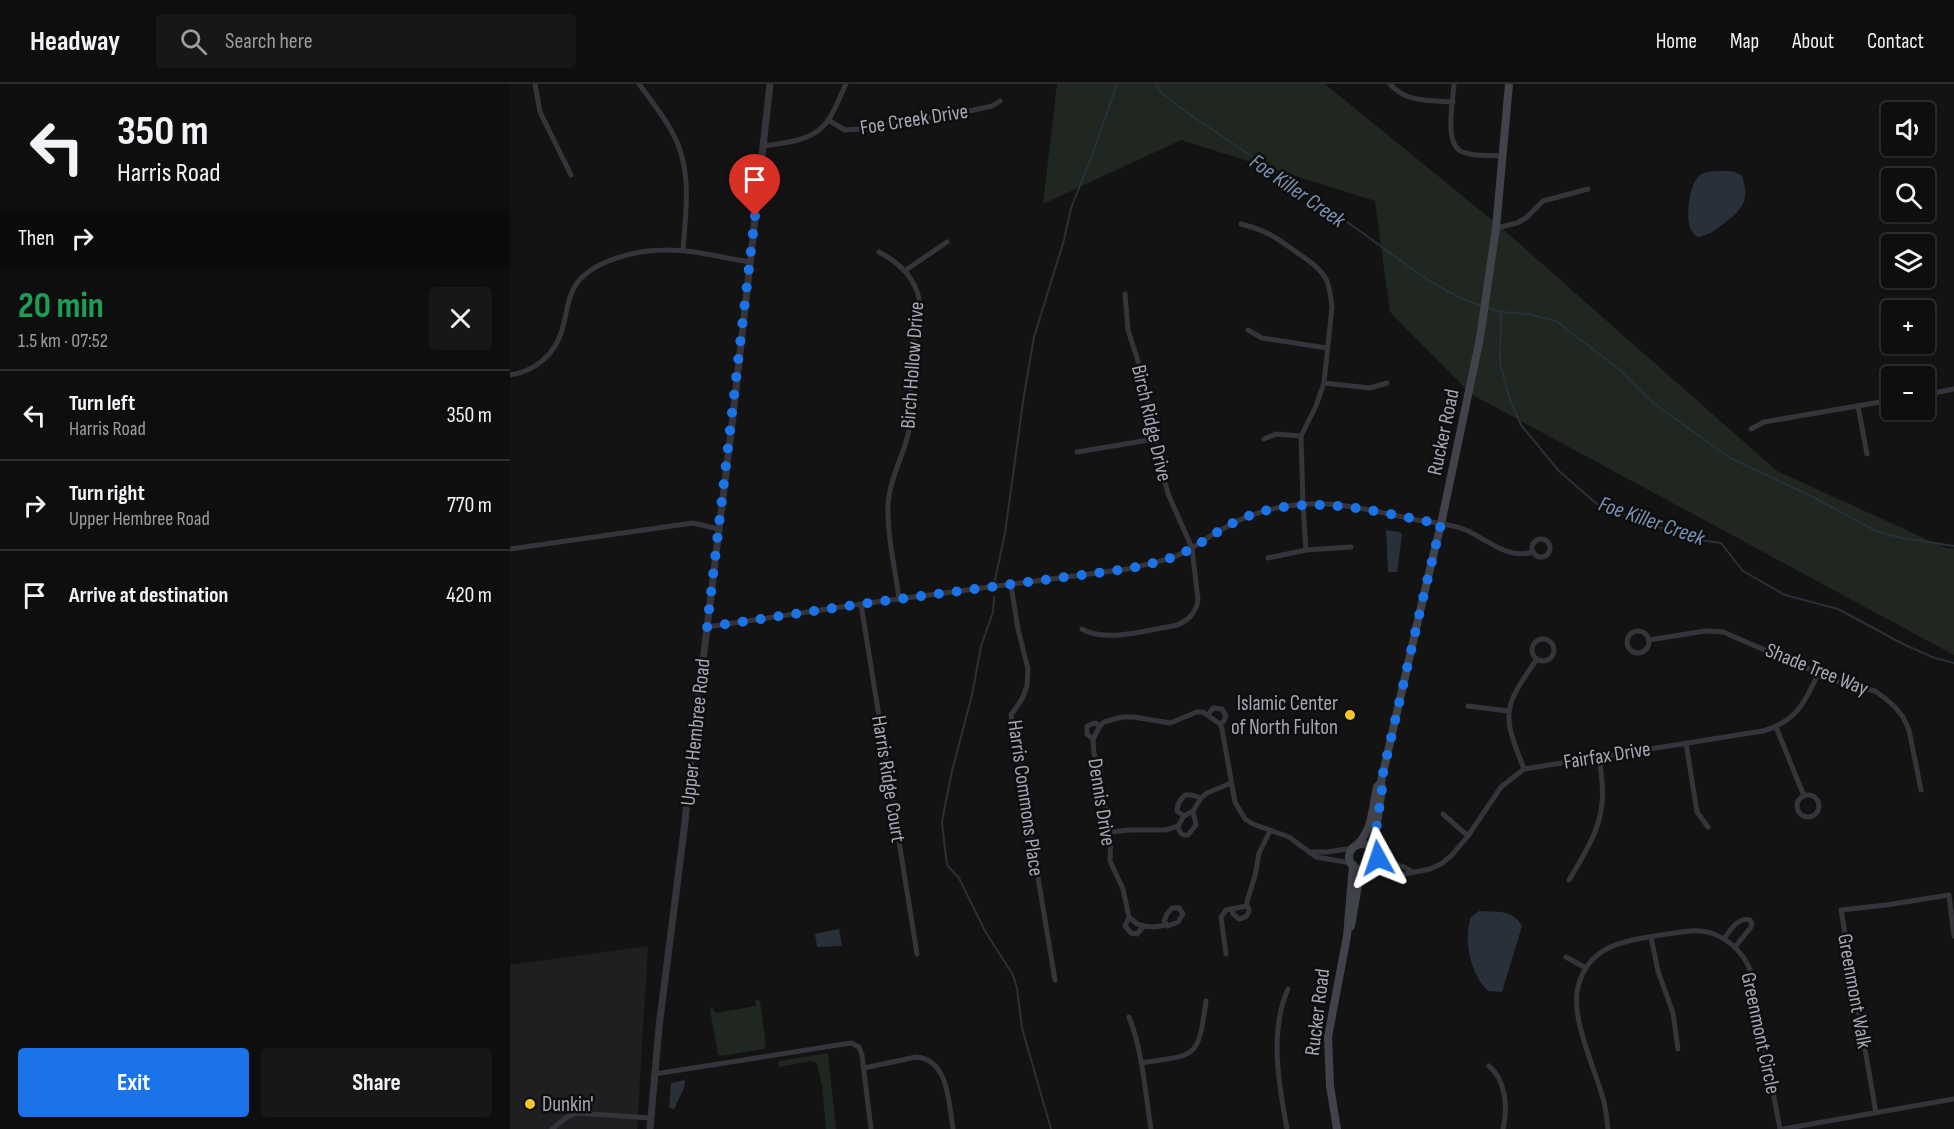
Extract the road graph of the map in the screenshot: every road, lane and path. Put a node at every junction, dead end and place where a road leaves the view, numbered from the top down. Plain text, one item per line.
1 (535, 84) edge
2 (639, 84) edge
3 (770, 84) edge
4 (846, 84) edge
5 (1390, 84) edge
6 (1454, 84) edge
7 (1509, 84) edge
8 (1000, 101) dead end
9 (1453, 102) junction
10 (828, 120) junction
11 (763, 146) junction
12 (1502, 156) junction
13 (572, 175) dead end
14 (1588, 189) dead end
15 (1241, 224) dead end
16 (1496, 228) junction
17 (948, 242) dead end
18 (683, 250) junction
19 (879, 252) dead end
20 (750, 262) junction
21 (906, 270) junction
22 (1125, 294) dead end
23 (1248, 330) dead end
24 (1327, 348) junction
25 (510, 375) edge
26 (1324, 383) junction
27 (1387, 383) dead end
28 (1954, 389) edge
29 (1935, 393) edge
30 (1881, 402) edge
31 (1858, 406) junction
32 (1751, 429) dead end
33 (1301, 436) junction
34 (1155, 439) junction
35 (1264, 439) dead end
36 (1077, 452) dead end
37 (1867, 454) dead end
38 (1303, 504) junction
39 (1441, 524) junction
40 (719, 529) junction
41 (1351, 547) dead end
42 (1192, 548) junction
43 (510, 549) edge
44 (1306, 550) junction
45 (1533, 552) dead end
46 (1268, 558) dead end
47 (1011, 585) junction
48 (899, 599) junction
49 (861, 604) junction
50 (707, 627) junction
51 (1082, 629) dead end
52 (1649, 639) junction
53 (1537, 659) junction
54 (1819, 672) junction
55 (1468, 706) dead end
56 (1508, 711) junction
57 (1208, 715) junction
58 (1220, 724) junction
59 (1100, 726) junction
60 (1776, 727) junction
61 (1093, 739) junction
62 (1686, 743) junction
63 (1599, 756) junction
64 (1524, 769) junction
65 (1381, 782) junction
66 (1231, 783) junction
67 (1920, 790) dead end
68 (1804, 796) junction
69 (1201, 798) junction
70 (1193, 811) junction
71 (1443, 814) dead end
72 (1184, 816) junction
73 (1178, 826) junction
74 (1708, 827) dead end
75 (1270, 831) junction
76 (1111, 832) junction
77 (1468, 836) junction
78 (1355, 846) junction
79 (1308, 852) junction
80 (1374, 853) junction
81 (1352, 864) junction
82 (1366, 868) junction
83 (1411, 871) junction
84 (1569, 880) dead end
85 (1247, 906) junction
86 (1232, 909) junction
87 (1129, 917) junction
88 (1166, 925) dead end
89 (1144, 926) junction
90 (1347, 936) junction
91 (1954, 936) edge
92 (1651, 937) junction
93 (1724, 939) junction
94 (1735, 947) junction
95 (917, 954) dead end
96 (1226, 954) dead end
97 (1566, 957) dead end
98 (1586, 968) junction
99 (1055, 980) dead end
100 (1288, 989) dead end
101 (1206, 1001) dead end
102 (1129, 1017) dead end
103 (1678, 1049) dead end
104 (1141, 1063) junction
105 (1489, 1066) dead end
106 (864, 1068) junction
107 (655, 1074) junction
108 (1954, 1099) edge
109 (1876, 1113) junction
110 (651, 1118) junction
111 (552, 1129) edge
112 (650, 1129) edge
113 (871, 1129) edge
114 (953, 1129) edge
115 (1151, 1129) edge
116 (1287, 1129) edge
117 (1337, 1129) edge
118 (1503, 1129) edge
119 (1608, 1129) edge
120 (1782, 1129) edge

1 - 13 street
2 - 18 street
3 - 11 street, Upper Hembree Road
4 - 10 street
5 - 9 street
6 - 9 street
7 - 12 main road, Rucker Road
8 - 10 street, Foe Creek Drive
9 - 12 street
10 - 11 street, Foe Creek Drive
11 - 20 street, Upper Hembree Road
12 - 16 main road, Rucker Road
14 - 16 street
15 - 24 street
16 - 39 main road, Rucker Road
17 - 21 street
18 - 20 street
18 - 25 street
19 - 21 street, Birch Hollow Drive
20 - 40 street, Upper Hembree Road
21 - 48 street, Birch Hollow Drive
22 - 34 street, Birch Ridge Drive
23 - 24 street
24 - 26 street
26 - 27 street
26 - 33 street
28 - 29 street
30 - 31 street
31 - 32 street
31 - 37 street
33 - 35 street
33 - 38 street
34 - 36 street
34 - 42 street, Birch Ridge Drive
38 - 39 street
38 - 42 street
38 - 44 street
39 - 45 street
39 - 65 main road, Rucker Road
40 - 43 street
40 - 50 street, Upper Hembree Road
41 - 44 street
42 - 47 street
42 - 51 street, Birch Ridge Drive
44 - 46 street
47 - 48 street
47 - 99 street, Harris Commons Place
48 - 49 street
49 - 50 street
49 - 95 street, Harris Ridge Court
50 - 107 street, Upper Hembree Road
52 - 52 street
52 - 54 street, Shade Tree Way
53 - 53 street
53 - 56 street
54 - 60 street, Fairfax Drive
54 - 67 street, Shade Tree Way
55 - 56 street
56 - 64 street
57 - 58 street
57 - 58 street
57 - 59 street, Dennis Drive
58 - 66 street
59 - 61 street, Dennis Drive
59 - 61 street
60 - 62 street, Fairfax Drive
60 - 68 street
61 - 76 street, Dennis Drive
62 - 63 street, Fairfax Drive
62 - 74 street
63 - 64 street, Fairfax Drive
63 - 84 street
64 - 77 street, Fairfax Drive
65 - 78 main road, Rucker Road
65 - 80 main road, Rucker Road
66 - 69 street
66 - 75 street
68 - 68 street
69 - 70 street
69 - 72 street
70 - 72 street
70 - 73 street
71 - 77 street
72 - 73 street
73 - 76 street
75 - 79 street
75 - 85 street
76 - 87 street, Dennis Drive
77 - 83 street, Fairfax Drive
78 - 79 street
78 - 80 main road
78 - 81 main road
79 - 81 street
80 - 82 main road
80 - 83 street
81 - 82 main road
81 - 90 main road, Rucker Road
82 - 83 street, Fairfax Drive
82 - 90 main road, Rucker Road
85 - 86 street
85 - 86 street
86 - 96 street
87 - 89 street
87 - 89 street
88 - 89 street
90 - 117 main road, Rucker Road
91 - 109 street, Greenmont Walk
92 - 93 street, Greenmont Circle
92 - 98 street, Greenmont Circle
92 - 103 street
93 - 94 street, Greenmont Circle
93 - 94 street
94 - 120 street, Greenmont Circle
97 - 98 street
98 - 119 street, Greenmont Circle
100 - 116 street
101 - 104 street
102 - 104 street
104 - 115 street
105 - 118 street
106 - 107 street
106 - 113 street
106 - 114 street
107 - 110 street, Upper Hembree Road
108 - 109 street
109 - 120 street
110 - 111 street
110 - 112 street, Upper Hembree Road

